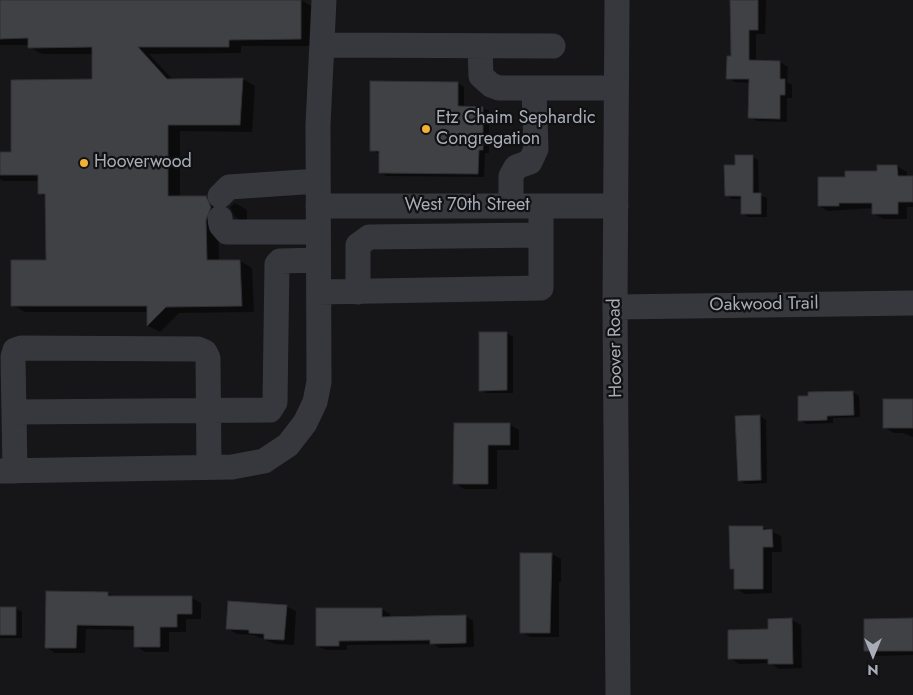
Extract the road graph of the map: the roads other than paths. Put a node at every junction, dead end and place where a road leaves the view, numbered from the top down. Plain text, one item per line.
1 (324, 0) edge
2 (617, 0) edge
3 (322, 45) junction
4 (553, 46) dead end
5 (480, 48) junction
6 (534, 88) junction
7 (616, 88) junction
8 (318, 181) junction
9 (318, 206) junction
10 (511, 206) junction
11 (541, 206) junction
12 (616, 206) junction
13 (318, 232) junction
14 (541, 235) junction
15 (318, 260) junction
16 (319, 292) junction
17 (358, 292) junction
18 (913, 303) edge
19 (615, 307) junction
20 (208, 410) junction
21 (14, 412) junction
22 (209, 467) junction
23 (8, 471) edge
24 (618, 695) edge

1 - 3 street
2 - 7 street, Hoover Road
3 - 5 street
3 - 8 street
4 - 5 street
5 - 6 street
6 - 7 street
6 - 10 street
7 - 12 street, Hoover Road
8 - 9 street
8 - 13 street
9 - 10 street, West 70th Street
9 - 13 street
10 - 11 street, West 70th Street
11 - 12 street, West 70th Street
11 - 14 street
12 - 19 street, Hoover Road
13 - 15 street
14 - 17 street
14 - 17 street
15 - 16 street
15 - 20 street
16 - 17 street
16 - 22 street
18 - 19 street, Oakwood Trail
19 - 24 street, Hoover Road
20 - 21 street
20 - 21 street
20 - 22 street
21 - 23 street
22 - 23 street

